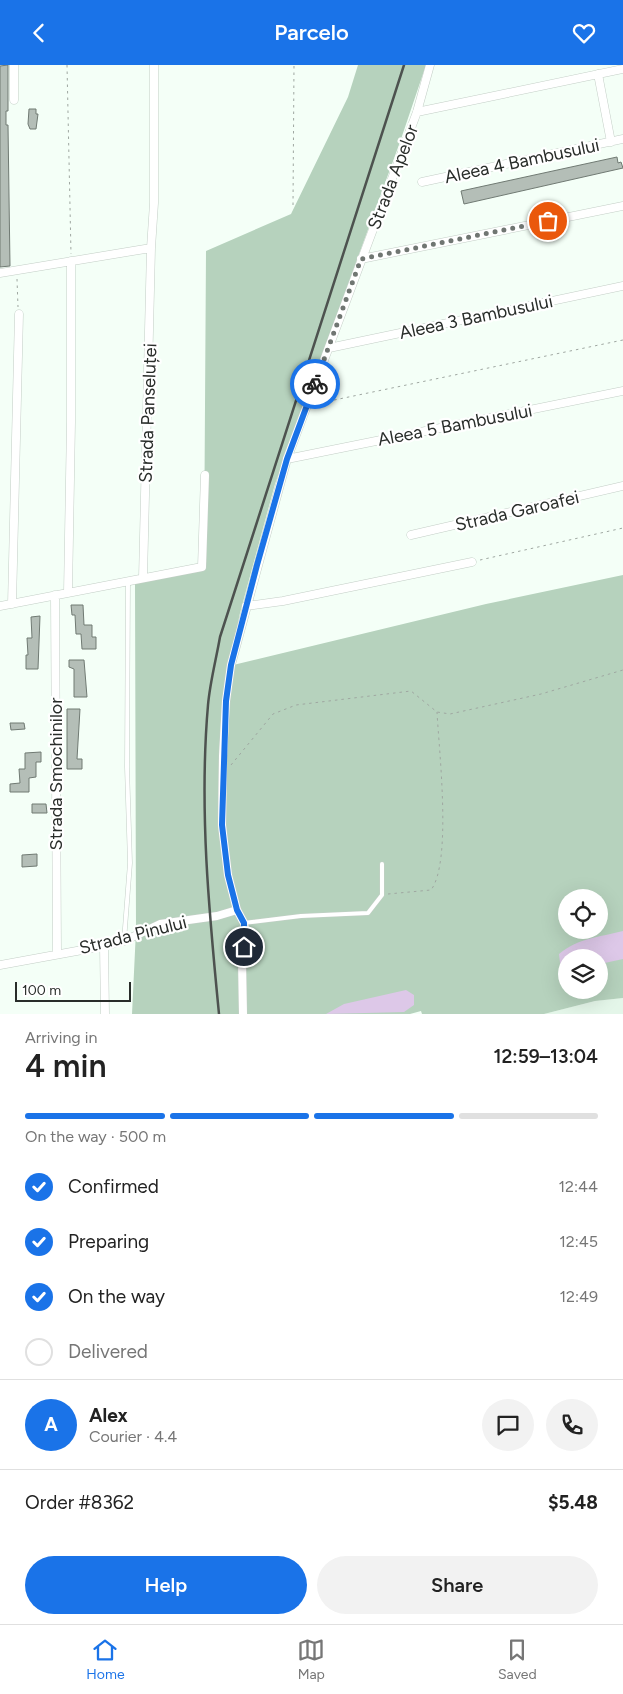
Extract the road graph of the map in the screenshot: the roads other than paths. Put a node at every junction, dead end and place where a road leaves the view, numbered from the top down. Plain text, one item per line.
1 (14, 65) edge
2 (154, 65) edge
3 (430, 65) edge
4 (623, 69) edge
5 (598, 74) junction
6 (14, 100) dead end
7 (417, 112) junction
8 (623, 139) edge
9 (611, 142) junction
10 (422, 182) dead end
11 (623, 205) edge
12 (151, 248) junction
13 (361, 259) junction
14 (71, 261) junction
15 (0, 273) edge
16 (623, 286) edge
17 (19, 314) road end
18 (329, 348) junction
19 (623, 391) edge
20 (287, 459) junction
21 (205, 475) dead end
22 (623, 486) edge
23 (411, 535) dead end
24 (472, 562) road end
25 (144, 577) junction
26 (128, 581) junction
27 (68, 593) junction
28 (56, 595) junction
29 (12, 604) junction
30 (0, 606) edge
31 (246, 606) junction
32 (382, 864) dead end
33 (237, 910) junction
34 (244, 923) junction
35 (124, 941) junction
36 (104, 946) junction
37 (57, 953) junction
38 (0, 965) edge
39 (105, 1014) edge
40 (243, 1014) edge

1 - 6 street
2 - 12 street, Strada Panseluței
3 - 7 street, Strada Apelor
4 - 5 street
5 - 7 street
5 - 9 street
7 - 13 street, Strada Apelor
8 - 9 street, Aleea 4 Bambusului
9 - 10 street, Aleea 4 Bambusului
11 - 13 street
12 - 14 street
12 - 25 street, Strada Panseluței
13 - 18 street, Strada Apelor
14 - 15 street
14 - 27 street
16 - 18 street, Aleea 3 Bambusului
17 - 29 street
18 - 20 street, Strada Apelor
19 - 20 street, Aleea 5 Bambusului
20 - 31 street, Strada Apelor
21 - 25 street
22 - 23 street, Strada Garoafei
24 - 31 street
25 - 26 street
26 - 27 street
26 - 35 lane
27 - 28 street
28 - 29 street
28 - 37 street, Strada Smochinilor
29 - 30 street
31 - 33 street, Strada Apelor
32 - 34 lane
33 - 34 street, Strada Apelor
33 - 35 street, Strada Pinului
34 - 40 street, Strada Apelor
35 - 36 street, Strada Pinului
36 - 37 street, Strada Pinului
36 - 39 street
37 - 38 street, Strada Pinului

